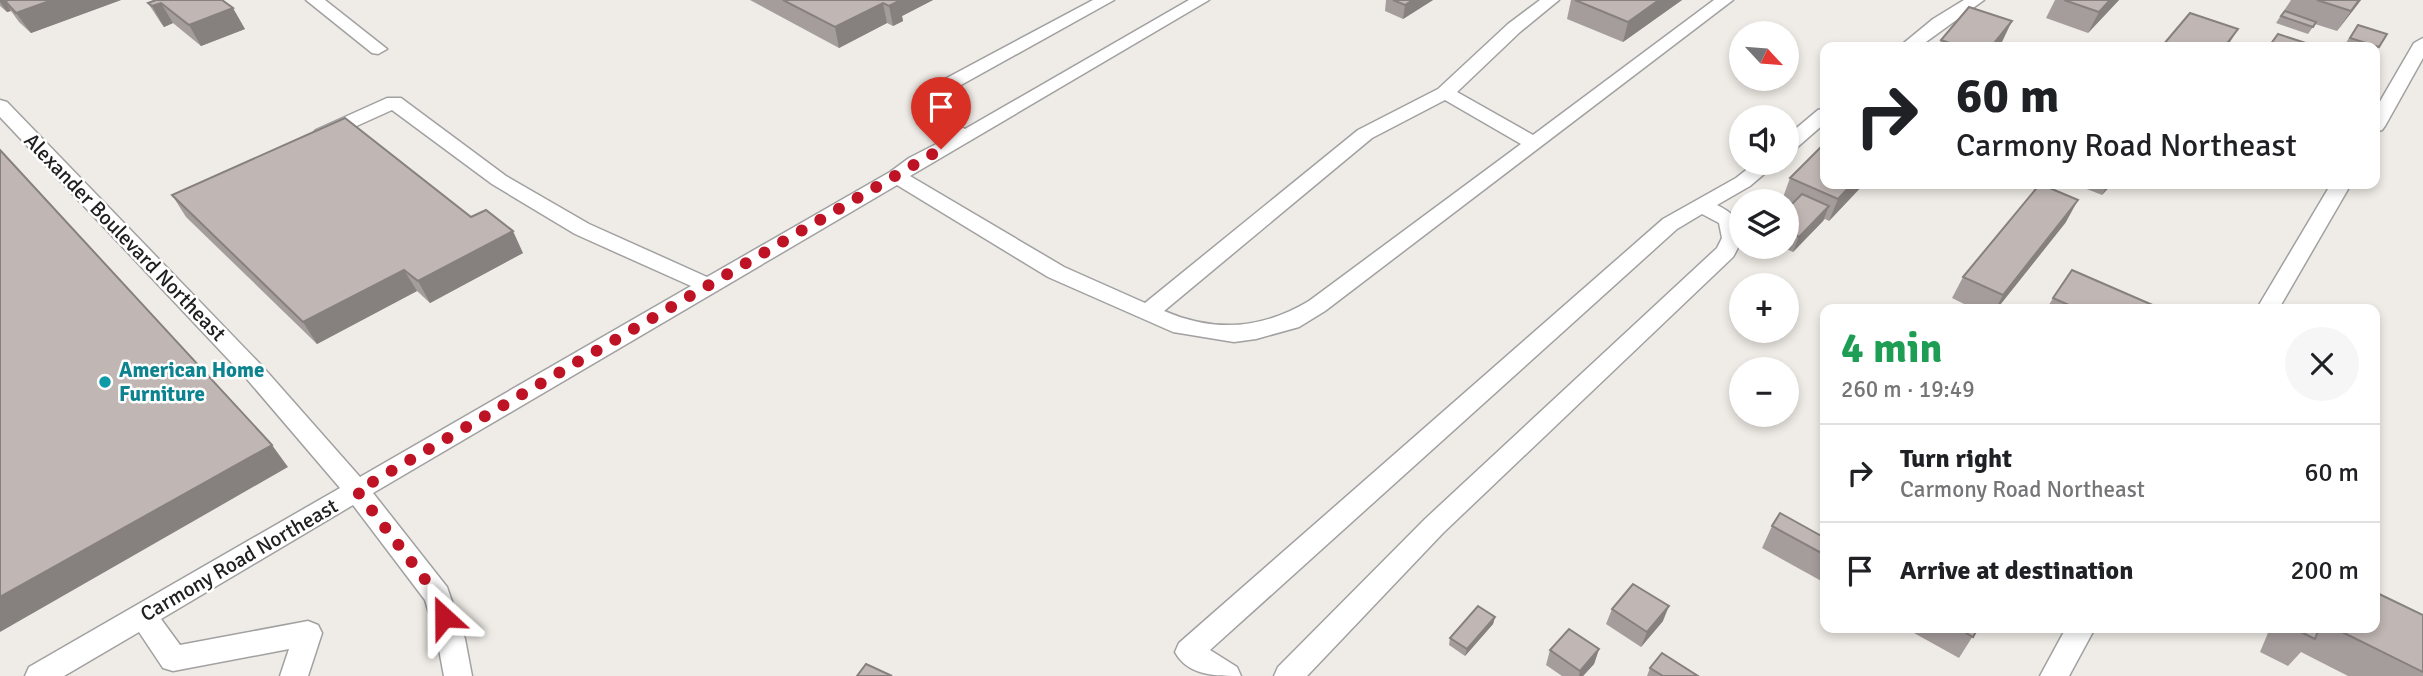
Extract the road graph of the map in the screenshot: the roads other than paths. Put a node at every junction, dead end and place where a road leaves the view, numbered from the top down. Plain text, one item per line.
1 (314, 0) edge
2 (1106, 0) edge
3 (1200, 0) edge
4 (1551, 0) edge
5 (1725, 0) edge
6 (1976, 0) edge
7 (1953, 6) edge
8 (1913, 42) edge
9 (2423, 43) edge
10 (378, 49) dead end
11 (1444, 93) junction
12 (0, 106) edge
13 (2380, 117) edge
14 (1820, 118) edge
15 (1799, 136) edge
16 (965, 137) junction
17 (309, 140) edge
18 (1534, 143) junction
19 (1753, 175) edge
20 (897, 176) junction
21 (2338, 189) edge
22 (1700, 205) junction
23 (709, 286) junction
24 (2271, 304) edge
25 (1147, 313) junction
26 (357, 491) junction
27 (143, 615) junction
28 (2078, 633) edge
29 (39, 676) edge
30 (294, 676) edge
31 (458, 676) edge
32 (1227, 676) edge
33 (1288, 676) edge
34 (2054, 676) edge

1 - 10 street
2 - 16 street
3 - 16 street, Carmony Road Northeast
4 - 11 street
5 - 18 street
6 - 7 street
7 - 8 street
9 - 13 street
11 - 18 street
11 - 25 street
12 - 26 street, Alexander Boulevard Northeast
14 - 15 street
16 - 20 street, Carmony Road Northeast
17 - 23 street
18 - 25 street
19 - 22 street
20 - 23 street, Carmony Road Northeast
20 - 25 street
21 - 24 street
22 - 32 street
22 - 33 street
23 - 26 street, Carmony Road Northeast
26 - 27 street, Carmony Road Northeast
26 - 31 street, Alexander Boulevard Northeast
27 - 29 street, Carmony Road Northeast
27 - 30 lane
28 - 34 street

